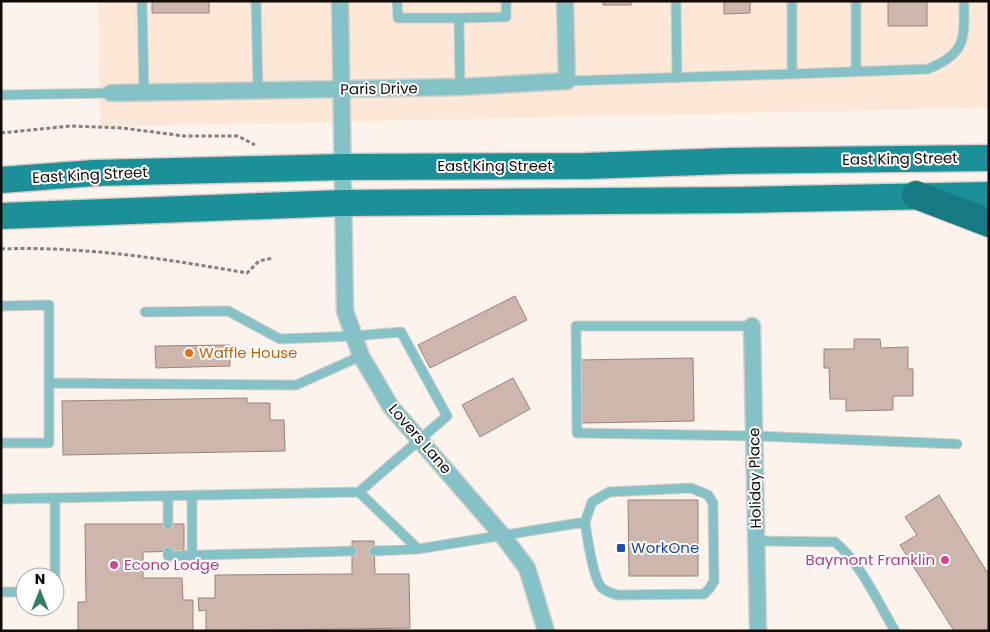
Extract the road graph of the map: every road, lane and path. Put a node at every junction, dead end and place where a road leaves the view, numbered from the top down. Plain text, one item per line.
1 (142, 1) edge
2 (256, 1) edge
3 (340, 1) edge
4 (397, 1) edge
5 (506, 1) edge
6 (565, 1) edge
7 (676, 1) edge
8 (792, 1) edge
9 (856, 1) edge
10 (964, 1) edge
11 (458, 18) junction
12 (856, 72) junction
13 (792, 74) junction
14 (677, 78) junction
15 (567, 81) junction
16 (460, 87) junction
17 (340, 90) junction
18 (258, 91) junction
19 (144, 92) junction
20 (110, 93) joint
21 (1, 95) edge
22 (1, 133) edge
23 (257, 146) dead end
24 (989, 158) edge
25 (342, 167) junction
26 (1, 180) edge
27 (928, 195) junction
28 (989, 195) edge
29 (342, 203) junction
30 (1, 216) edge
31 (989, 223) edge
32 (1, 249) edge
33 (273, 258) dead end
34 (1, 306) edge
35 (145, 312) dead end
36 (752, 326) joint
37 (354, 336) junction
38 (361, 356) junction
39 (49, 383) junction
40 (754, 436) junction
41 (420, 440) junction
42 (1, 443) edge
43 (957, 444) dead end
44 (359, 492) junction
45 (192, 495) junction
46 (168, 496) junction
47 (55, 498) junction
48 (1, 499) edge
49 (585, 522) junction
50 (168, 524) dead end
51 (502, 535) junction
52 (756, 541) junction
53 (418, 549) junction
54 (352, 551) dead end
55 (374, 551) dead end
56 (168, 552) dead end
57 (192, 555) junction
58 (55, 567) edge
59 (1, 592) edge
60 (15, 592) edge
61 (546, 631) edge
62 (758, 631) edge
63 (895, 631) edge

1 - 19 lane
2 - 18 lane
3 - 17 street, Lovers Lane
4 - 11 lane
5 - 11 lane
6 - 15 street
7 - 14 lane
8 - 13 lane
9 - 12 lane
10 - 12 lane
11 - 16 lane
12 - 13 lane
13 - 14 lane
14 - 15 lane
15 - 16 street, Paris Drive
16 - 17 street, Paris Drive
17 - 18 street, Paris Drive
17 - 25 street, Lovers Lane
18 - 19 street, Paris Drive
19 - 20 street, Paris Drive
20 - 21 lane
22 - 23 path
24 - 25 main road, East King Street
25 - 26 main road, East King Street
25 - 29 street, Lovers Lane
27 - 28 main road
27 - 29 main road
27 - 31 highway
29 - 30 main road
29 - 37 street, Lovers Lane
32 - 33 path
34 - 39 lane
35 - 37 lane
36 - 40 street, Holiday Place
36 - 40 lane
37 - 38 street, Lovers Lane
37 - 41 lane
38 - 39 lane
38 - 41 street, Lovers Lane
39 - 42 lane
40 - 43 lane
40 - 52 street, Holiday Place
41 - 44 lane
41 - 51 street, Lovers Lane
44 - 45 lane
44 - 53 lane
45 - 46 lane
45 - 57 lane
46 - 47 lane
46 - 50 lane
47 - 48 lane
47 - 58 lane
49 - 49 lane
49 - 51 lane
51 - 53 lane
51 - 61 street, Lovers Lane
52 - 62 street, Holiday Place
52 - 63 lane
53 - 55 lane
54 - 57 lane
56 - 57 lane
59 - 60 lane

